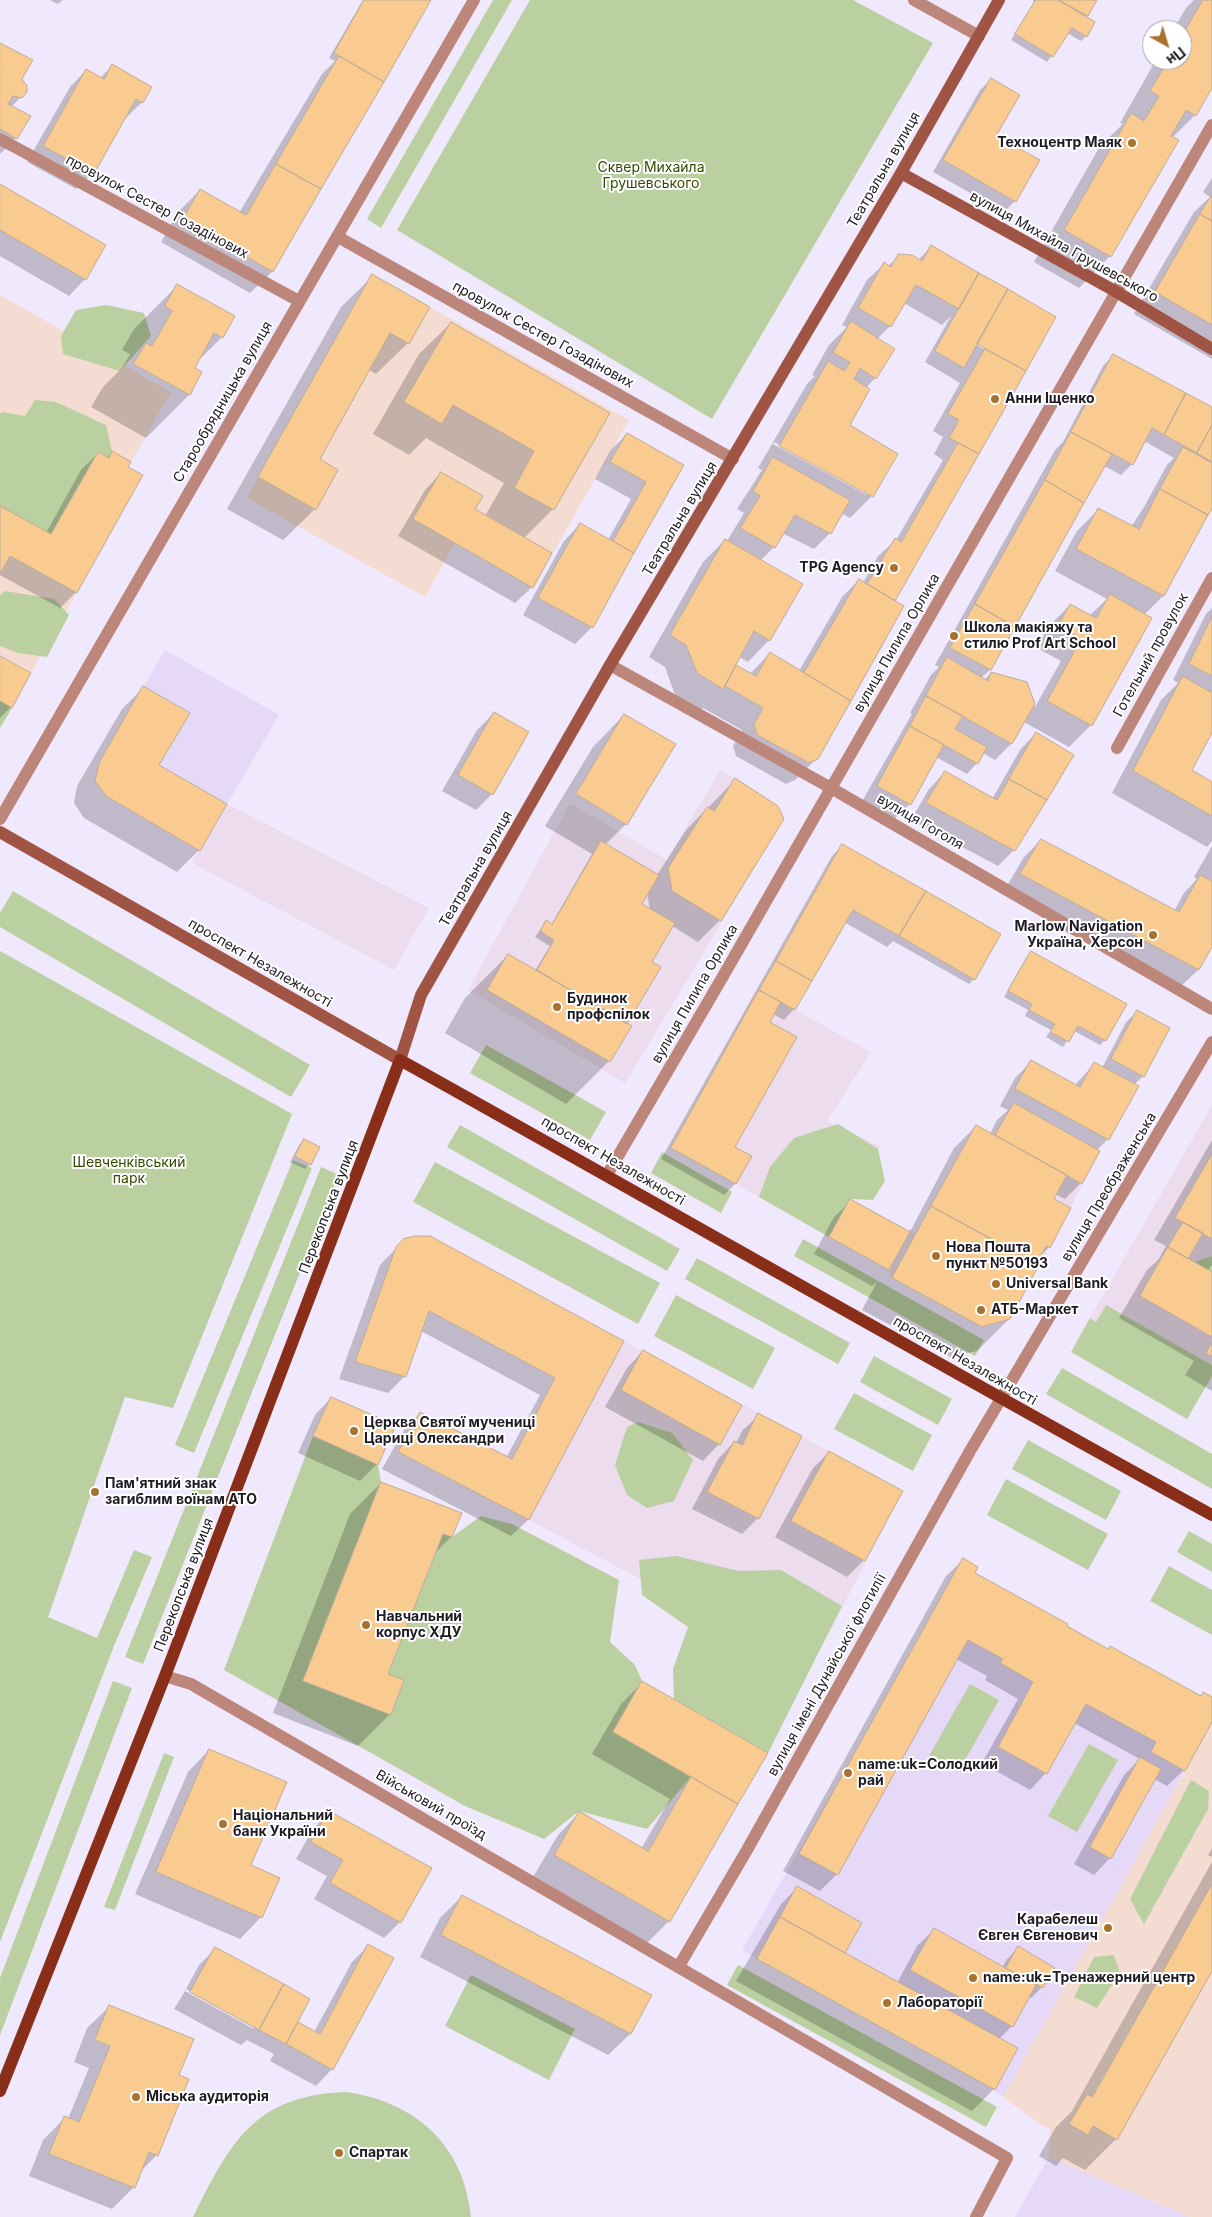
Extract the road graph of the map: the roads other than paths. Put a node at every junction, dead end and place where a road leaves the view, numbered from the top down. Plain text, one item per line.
1 (474, 0) edge
2 (914, 0) edge
3 (999, 0) edge
4 (978, 36) junction
5 (1212, 125) edge
6 (0, 140) edge
7 (901, 172) junction
8 (338, 237) junction
9 (1115, 292) junction
10 (299, 302) junction
11 (1212, 349) edge
12 (733, 459) junction
13 (1212, 578) edge
14 (610, 664) junction
15 (1117, 748) dead end
16 (831, 788) junction
17 (0, 819) edge
18 (0, 832) edge
19 (1212, 1009) edge
20 (1212, 1042) edge
21 (400, 1060) junction
22 (607, 1175) junction
23 (1002, 1398) junction
24 (1212, 1515) edge
25 (165, 1676) junction
26 (679, 1966) junction
27 (0, 2091) edge
28 (976, 2217) edge

1 - 8 street, Старообрядницька вулиця
2 - 4 street
3 - 4 street, Театральна вулиця
4 - 7 street, Театральна вулиця
5 - 9 street, вулиця Пилипа Орлика
6 - 10 street, провулок Сестер Гозадінових
7 - 9 street, вулиця Михайла Грушевського
7 - 12 street, Театральна вулиця
8 - 10 street, Старообрядницька вулиця
8 - 12 street, провулок Сестер Гозадінових
9 - 11 street, вулиця Михайла Грушевського
9 - 16 street, вулиця Пилипа Орлика
10 - 17 street, Старообрядницька вулиця
12 - 14 street, Театральна вулиця
13 - 15 street, Готельний провулок
14 - 16 street, вулиця Гоголя
14 - 21 street, Театральна вулиця
16 - 19 street, вулиця Гоголя
16 - 22 street, вулиця Пилипа Орлика
18 - 21 street, проспект Незалежності
20 - 23 street, вулиця Преображенська
21 - 22 main road, проспект Незалежності
21 - 25 main road, Перекопська вулиця
22 - 23 main road, проспект Незалежності
23 - 24 main road, проспект Незалежності
23 - 26 street, вулиця імені Дунайської флотилії
25 - 26 street, Військовий проїзд
25 - 27 main road, Перекопська вулиця
26 - 28 street, Військовий проїзд

